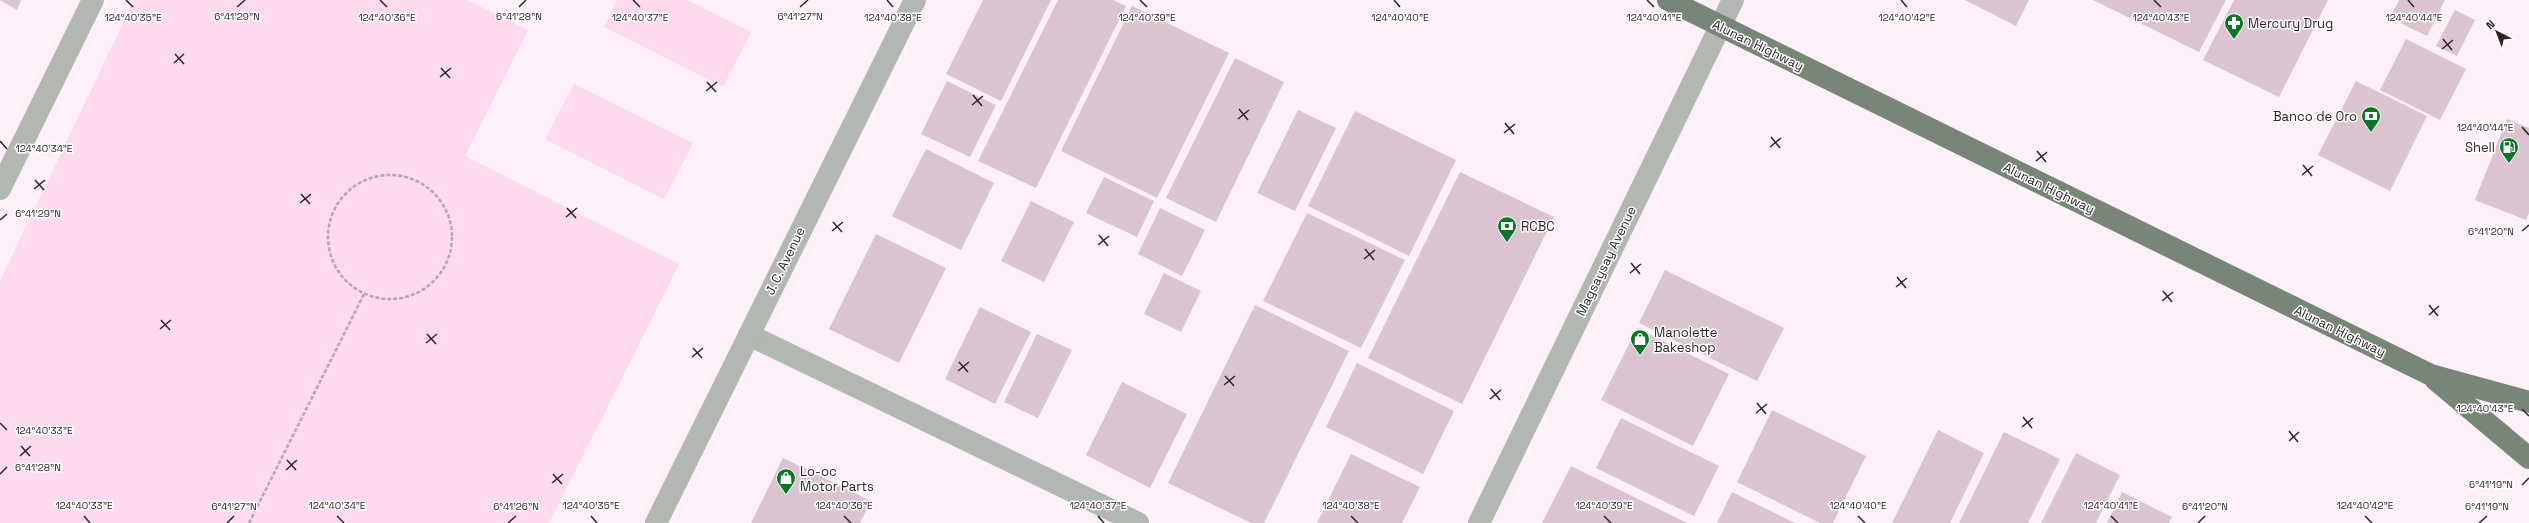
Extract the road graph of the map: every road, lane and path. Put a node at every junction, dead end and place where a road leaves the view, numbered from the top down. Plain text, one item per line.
1 (93, 0) edge
2 (915, 0) edge
3 (1668, 0) edge
4 (1733, 0) edge
5 (1720, 26) junction
6 (0, 189) edge
7 (364, 294) junction
8 (749, 335) junction
9 (2431, 375) junction
10 (2529, 402) edge
11 (2529, 458) edge
12 (249, 523) edge
13 (656, 523) edge
14 (1138, 523) edge
15 (1479, 523) edge

1 - 6 street
2 - 8 street, J. C. Avenue
3 - 5 main road, Alunan Highway
4 - 5 street, Magsaysay Avenue
5 - 9 main road, Alunan Highway
5 - 15 street, Magsaysay Avenue
7 - 7 path
7 - 12 path
8 - 13 street, J. C. Avenue
8 - 14 street
9 - 10 main road, Alunan Highway
9 - 11 main road, Alunan Highway

